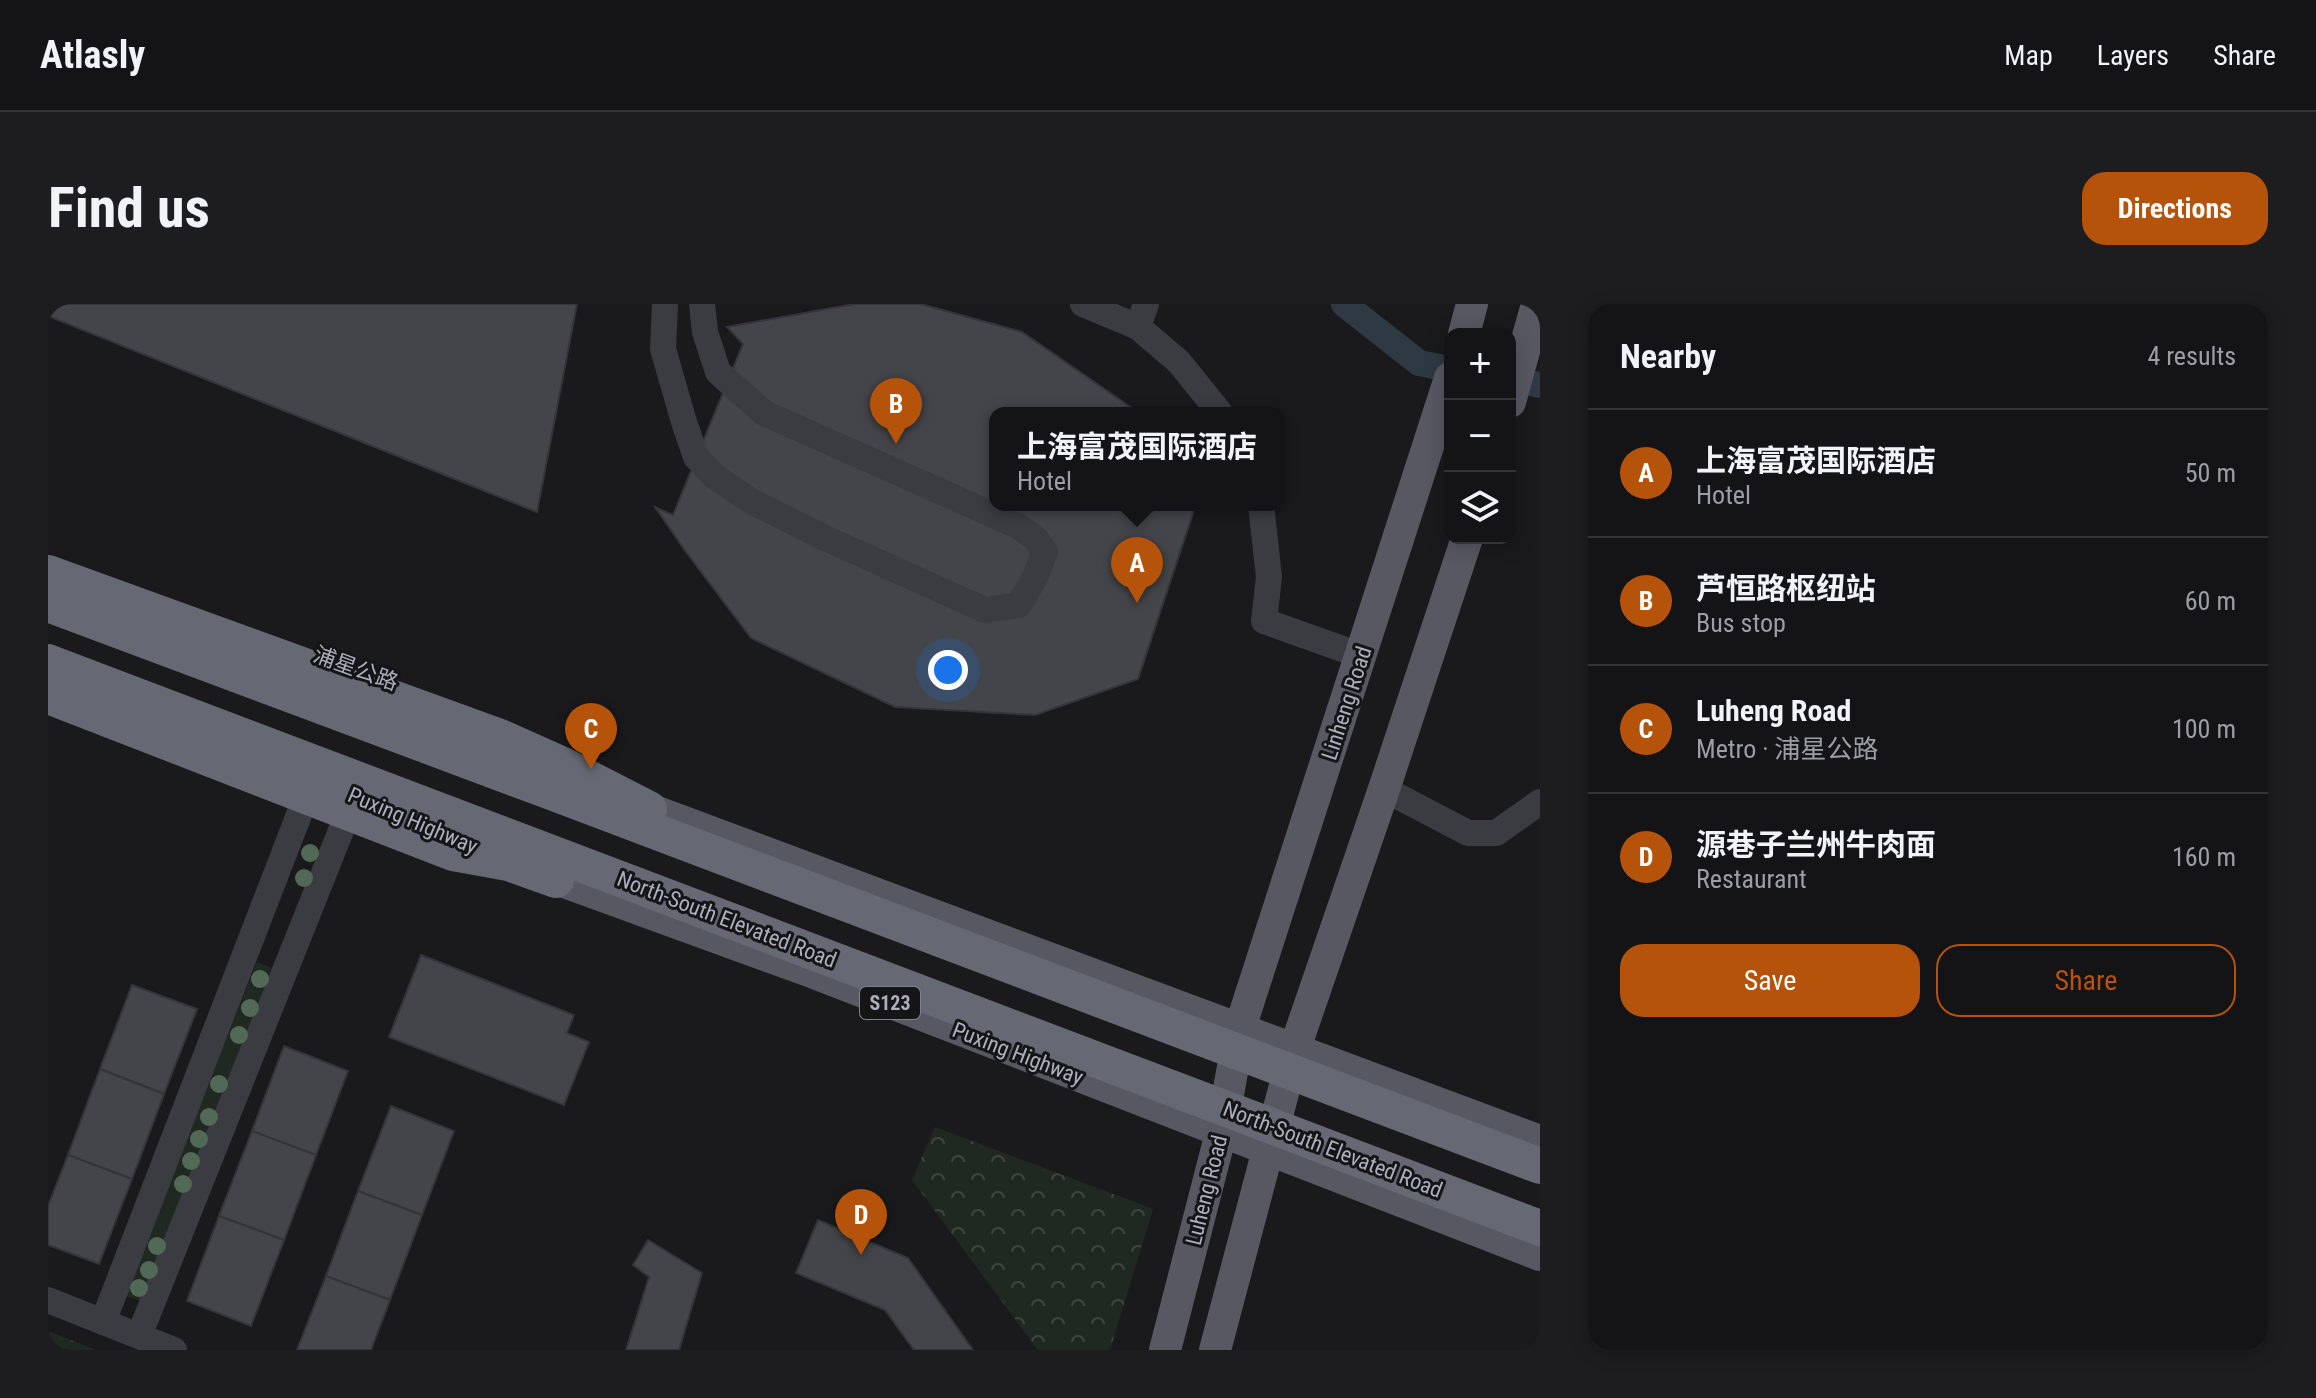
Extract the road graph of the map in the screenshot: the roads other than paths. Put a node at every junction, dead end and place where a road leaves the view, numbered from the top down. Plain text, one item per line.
1 (665, 304) edge
2 (702, 304) edge
3 (1083, 304) edge
4 (1142, 316) edge
5 (1534, 319) edge
6 (1444, 397) edge
7 (1511, 400) edge
8 (1215, 407) edge
9 (1262, 511) edge
10 (1465, 544) edge
11 (48, 557) edge
12 (48, 573) edge
13 (48, 584) edge
14 (48, 604) edge
15 (1362, 656) junction
16 (48, 662) edge
17 (48, 679) edge
18 (48, 696) edge
19 (48, 709) edge
20 (1384, 789) junction
21 (1540, 802) edge
22 (302, 807) junction
23 (649, 809) junction
24 (344, 823) junction
25 (556, 880) junction
26 (256, 928) junction
27 (296, 942) junction
28 (1240, 1028) junction
29 (1295, 1048) junction
30 (1221, 1133) junction
31 (1540, 1141) edge
32 (1266, 1151) junction
33 (1540, 1166) edge
34 (1540, 1228) edge
35 (1540, 1255) edge
36 (48, 1300) edge
37 (103, 1322) junction
38 (139, 1336) junction
39 (174, 1350) edge
40 (1165, 1350) edge
41 (1215, 1350) edge

1 - 2 lane
3 - 4 lane
4 - 8 lane
5 - 7 main road
6 - 15 main road, Linheng Road
9 - 15 lane
10 - 20 main road
11 - 23 main road, 浦星公路
12 - 23 highway
13 - 23 main road
14 - 33 highway, bridge
15 - 28 main road, Linheng Road
16 - 34 highway, North-South Elevated Road, bridge
17 - 25 main road, Puxing Highway / S123
18 - 25 highway
19 - 22 main road
20 - 21 lane
20 - 29 main road
22 - 24 main road
22 - 26 lane
23 - 28 main road
24 - 25 main road
24 - 27 lane
25 - 30 main road, Puxing Highway / S123
26 - 27 lane
26 - 37 lane
27 - 38 lane
28 - 29 main road
28 - 30 main road, Luheng Road
29 - 31 main road
29 - 32 main road
30 - 32 main road, Puxing Highway / S123
30 - 40 main road, Luheng Road
32 - 35 main road, Puxing Highway / S123
32 - 41 main road
36 - 37 lane
37 - 38 lane
38 - 39 lane

